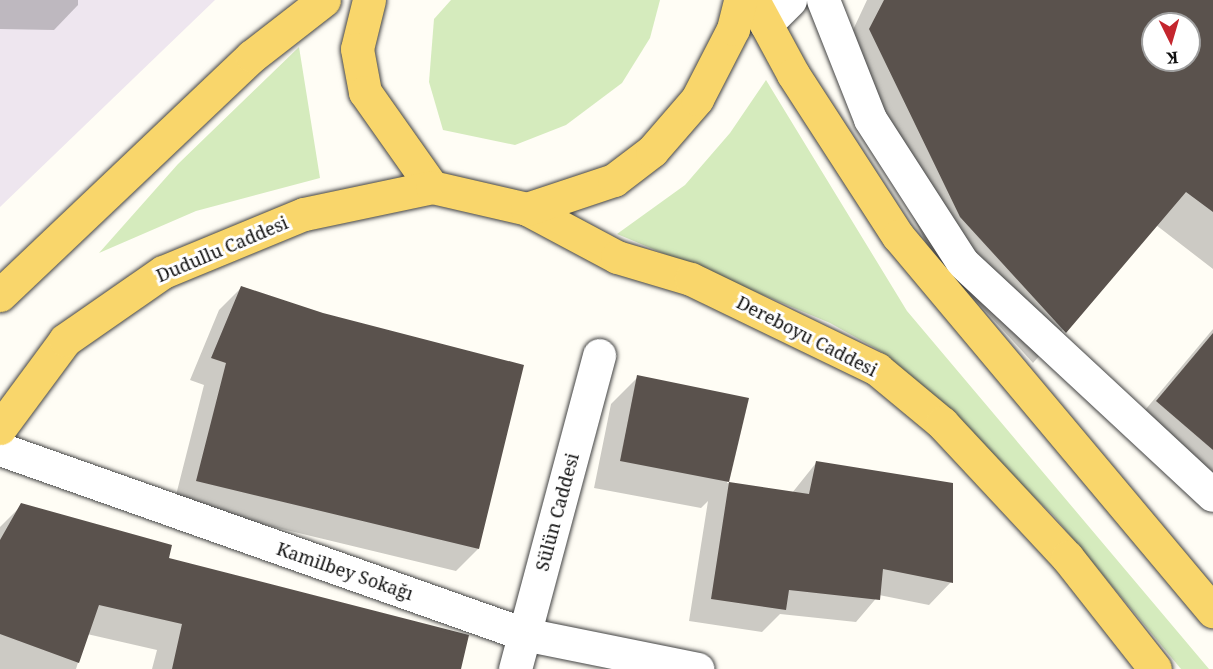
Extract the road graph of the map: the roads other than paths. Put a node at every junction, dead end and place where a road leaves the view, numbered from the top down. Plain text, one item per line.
1 (324, 0) edge
2 (369, 0) edge
3 (740, 0) edge
4 (790, 0) edge
5 (823, 0) edge
6 (759, 12) edge
7 (432, 187) junction
8 (527, 209) junction
9 (0, 295) edge
10 (599, 356) dead end
11 (0, 428) edge
12 (0, 449) edge
13 (1213, 495) edge
14 (1213, 611) edge
15 (524, 634) junction
16 (515, 669) edge
17 (697, 669) edge
18 (1155, 669) edge

1 - 9 main road
2 - 7 main road
3 - 8 main road
4 - 6 street
5 - 13 street
6 - 14 main road
7 - 8 main road, Dudullu Caddesi
7 - 11 main road, Dudullu Caddesi
8 - 18 main road, Dereboyu Caddesi
10 - 15 street, Sülün Caddesi
12 - 15 street, Kamilbey Sokağı
15 - 16 street, Sülün Caddesi
15 - 17 street, Kamilbey Sokağı

